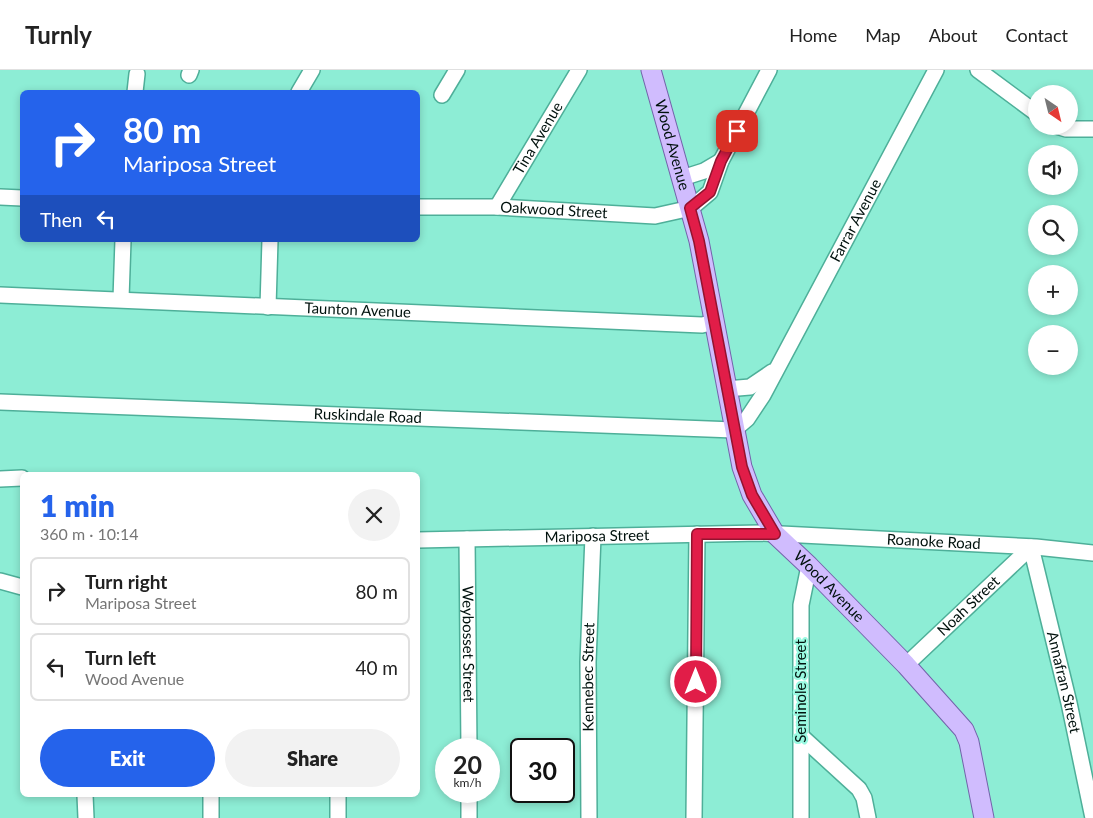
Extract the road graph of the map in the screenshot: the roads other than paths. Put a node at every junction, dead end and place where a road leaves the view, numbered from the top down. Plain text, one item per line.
1 (312, 70) edge
2 (457, 70) edge
3 (580, 70) edge
4 (651, 70) edge
5 (769, 70) edge
6 (936, 70) edge
7 (978, 70) edge
8 (137, 74) dead end
9 (135, 90) edge
10 (299, 90) edge
11 (442, 95) dead end
12 (1028, 107) edge
13 (1078, 129) edge
14 (1093, 129) edge
15 (721, 161) junction
16 (682, 178) junction
17 (0, 197) edge
18 (20, 198) edge
19 (420, 207) edge
20 (497, 207) junction
21 (690, 208) junction
22 (123, 242) edge
23 (270, 242) edge
24 (0, 295) edge
25 (120, 299) junction
26 (268, 307) junction
27 (715, 322) junction
28 (773, 372) junction
29 (726, 390) junction
30 (758, 400) junction
31 (0, 402) edge
32 (730, 410) junction
33 (734, 430) junction
34 (20, 478) edge
35 (0, 479) edge
36 (697, 534) junction
37 (775, 534) junction
38 (593, 536) junction
39 (468, 539) junction
40 (420, 540) edge
41 (1031, 547) junction
42 (1093, 553) edge
43 (809, 566) junction
44 (0, 581) edge
45 (20, 586) edge
46 (906, 665) junction
47 (801, 736) junction
48 (469, 738) edge
49 (85, 797) edge
50 (211, 797) edge
51 (338, 797) edge
52 (469, 803) edge
53 (86, 818) edge
54 (211, 818) edge
55 (338, 818) edge
56 (469, 818) edge
57 (590, 818) edge
58 (694, 818) edge
59 (801, 818) edge
60 (868, 818) edge
61 (984, 818) edge
62 (1093, 818) edge

1 - 10 street
2 - 11 street
3 - 20 street, Tina Avenue
4 - 16 main road, Wood Avenue
5 - 15 street
6 - 28 street, Farrar Avenue
7 - 12 street
8 - 9 street
13 - 14 street
15 - 16 street
15 - 21 street
16 - 21 main road, Wood Avenue
17 - 18 street
19 - 20 street, Oakwood Street
20 - 21 street, Oakwood Street
21 - 27 main road, Wood Avenue
22 - 25 street
23 - 26 street
24 - 25 street, Taunton Avenue
25 - 26 street, Taunton Avenue
26 - 27 street, Taunton Avenue
27 - 29 main road, Wood Avenue
28 - 29 street, Farrar Avenue
28 - 30 street, Farrar Avenue
29 - 32 main road, Wood Avenue
30 - 32 street
30 - 33 street, Farrar Avenue
31 - 33 street, Ruskindale Road
32 - 33 main road, Wood Avenue
33 - 37 main road, Wood Avenue
34 - 35 street
36 - 37 street, Mariposa Street
36 - 38 street, Mariposa Street
36 - 58 street
37 - 41 street, Roanoke Road
37 - 43 main road, Wood Avenue
38 - 39 street, Mariposa Street
38 - 57 street, Kennebec Street
39 - 40 street, Mariposa Street
39 - 48 street, Weybosset Street
41 - 42 street, Roanoke Road
41 - 46 street, Noah Street
41 - 62 street, Annafran Street
43 - 46 main road, Wood Avenue
43 - 47 street, Seminole Street
44 - 45 street
46 - 61 main road, Wood Avenue
47 - 59 street, Seminole Street
47 - 60 street
49 - 53 street
50 - 54 street
51 - 55 street
52 - 56 street

